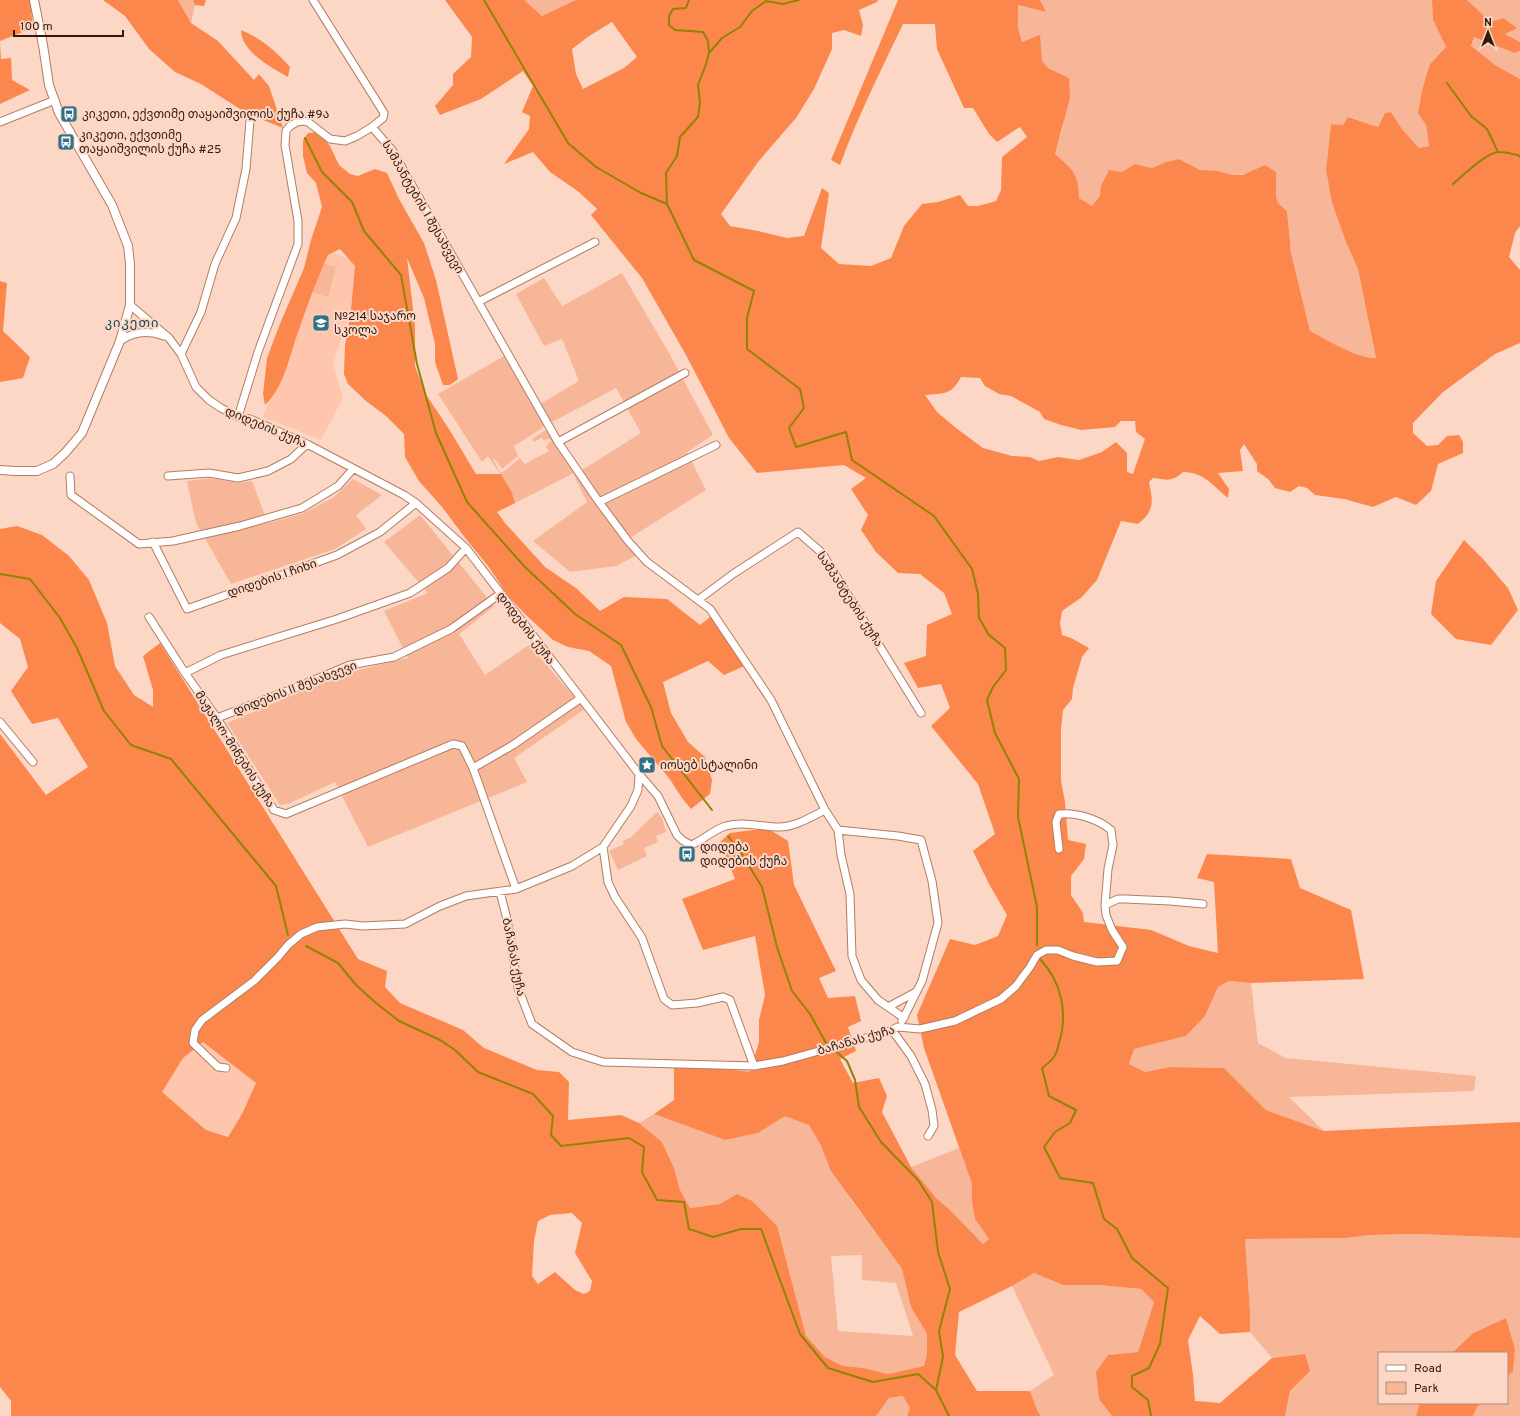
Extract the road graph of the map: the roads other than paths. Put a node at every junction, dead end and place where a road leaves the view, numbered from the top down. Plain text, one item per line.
1 (34, 0) edge
2 (313, 0) edge
3 (55, 100) junction
4 (250, 120) dead end
5 (0, 122) edge
6 (372, 127) junction
7 (594, 242) dead end
8 (478, 302) junction
9 (130, 306) junction
10 (169, 338) junction
11 (120, 341) junction
12 (181, 354) junction
13 (685, 373) dead end
14 (238, 417) junction
15 (558, 442) junction
16 (307, 444) junction
17 (716, 445) dead end
18 (353, 469) junction
19 (0, 470) edge
20 (70, 476) dead end
21 (168, 476) dead end
22 (599, 502) junction
23 (416, 503) junction
24 (153, 542) junction
25 (466, 548) junction
26 (500, 594) junction
27 (698, 600) junction
28 (149, 617) dead end
29 (185, 673) junction
30 (581, 698) junction
31 (922, 713) dead end
32 (217, 718) junction
33 (0, 722) edge
34 (33, 762) dead end
35 (473, 768) junction
36 (639, 774) junction
37 (825, 810) junction
38 (838, 830) junction
39 (603, 847) junction
40 (1059, 849) dead end
41 (516, 889) junction
42 (500, 892) junction
43 (1203, 904) dead end
44 (1105, 905) junction
45 (916, 992) junction
46 (888, 1006) junction
47 (904, 1018) junction
48 (895, 1029) junction
49 (754, 1066) junction
50 (226, 1068) dead end
51 (928, 1136) dead end

1 - 3 street
2 - 6 street
3 - 5 street
3 - 9 street
4 - 12 street
6 - 8 street, სამპანტების I შესახვევი
6 - 14 street
7 - 8 street
8 - 15 street, სამპანტების I შესახვევი
9 - 10 street, დიდების ქუჩა
9 - 11 street
10 - 11 street
10 - 12 street, დიდების ქუჩა
11 - 19 street
12 - 14 street, დიდების ქუჩა
13 - 15 street
14 - 16 street, დიდების ქუჩა
15 - 22 street, სამპანტების I შესახვევი
16 - 18 street, დიდების ქუჩა
16 - 21 street
17 - 22 street
18 - 23 street, დიდების ქუჩა
18 - 24 street
20 - 24 street
22 - 27 street, სამპანტების I შესახვევი
23 - 24 street, დიდების I ჩიხი
23 - 25 street, დიდების ქუჩა
25 - 26 street, დიდების ქუჩა
25 - 29 street
26 - 30 street, დიდების ქუჩა
26 - 32 street, დიდების II შესახვევი
27 - 31 street, სამპანტების ქუჩა
27 - 37 street
28 - 29 street, მაჟალო-მიწების ქუჩა
29 - 32 street, მაჟალო-მიწების ქუჩა
30 - 35 street
30 - 36 street, დიდების ქუჩა
32 - 35 street, მაჟალო-მიწების ქუჩა
33 - 34 street
35 - 41 street, მაჟალო-მიწების ქუჩა
36 - 37 street, დიდების ქუჩა
36 - 39 street
37 - 38 street
38 - 45 street
38 - 46 street
39 - 41 street
39 - 49 street
40 - 44 street, ბაჩანას ქუჩა
41 - 42 street
42 - 49 street, ბაჩანას ქუჩა
42 - 50 street
43 - 44 street
44 - 48 street, ბაჩანას ქუჩა
45 - 46 street
45 - 47 street
46 - 47 street
47 - 48 street
48 - 49 street, ბაჩანას ქუჩა
48 - 51 street

